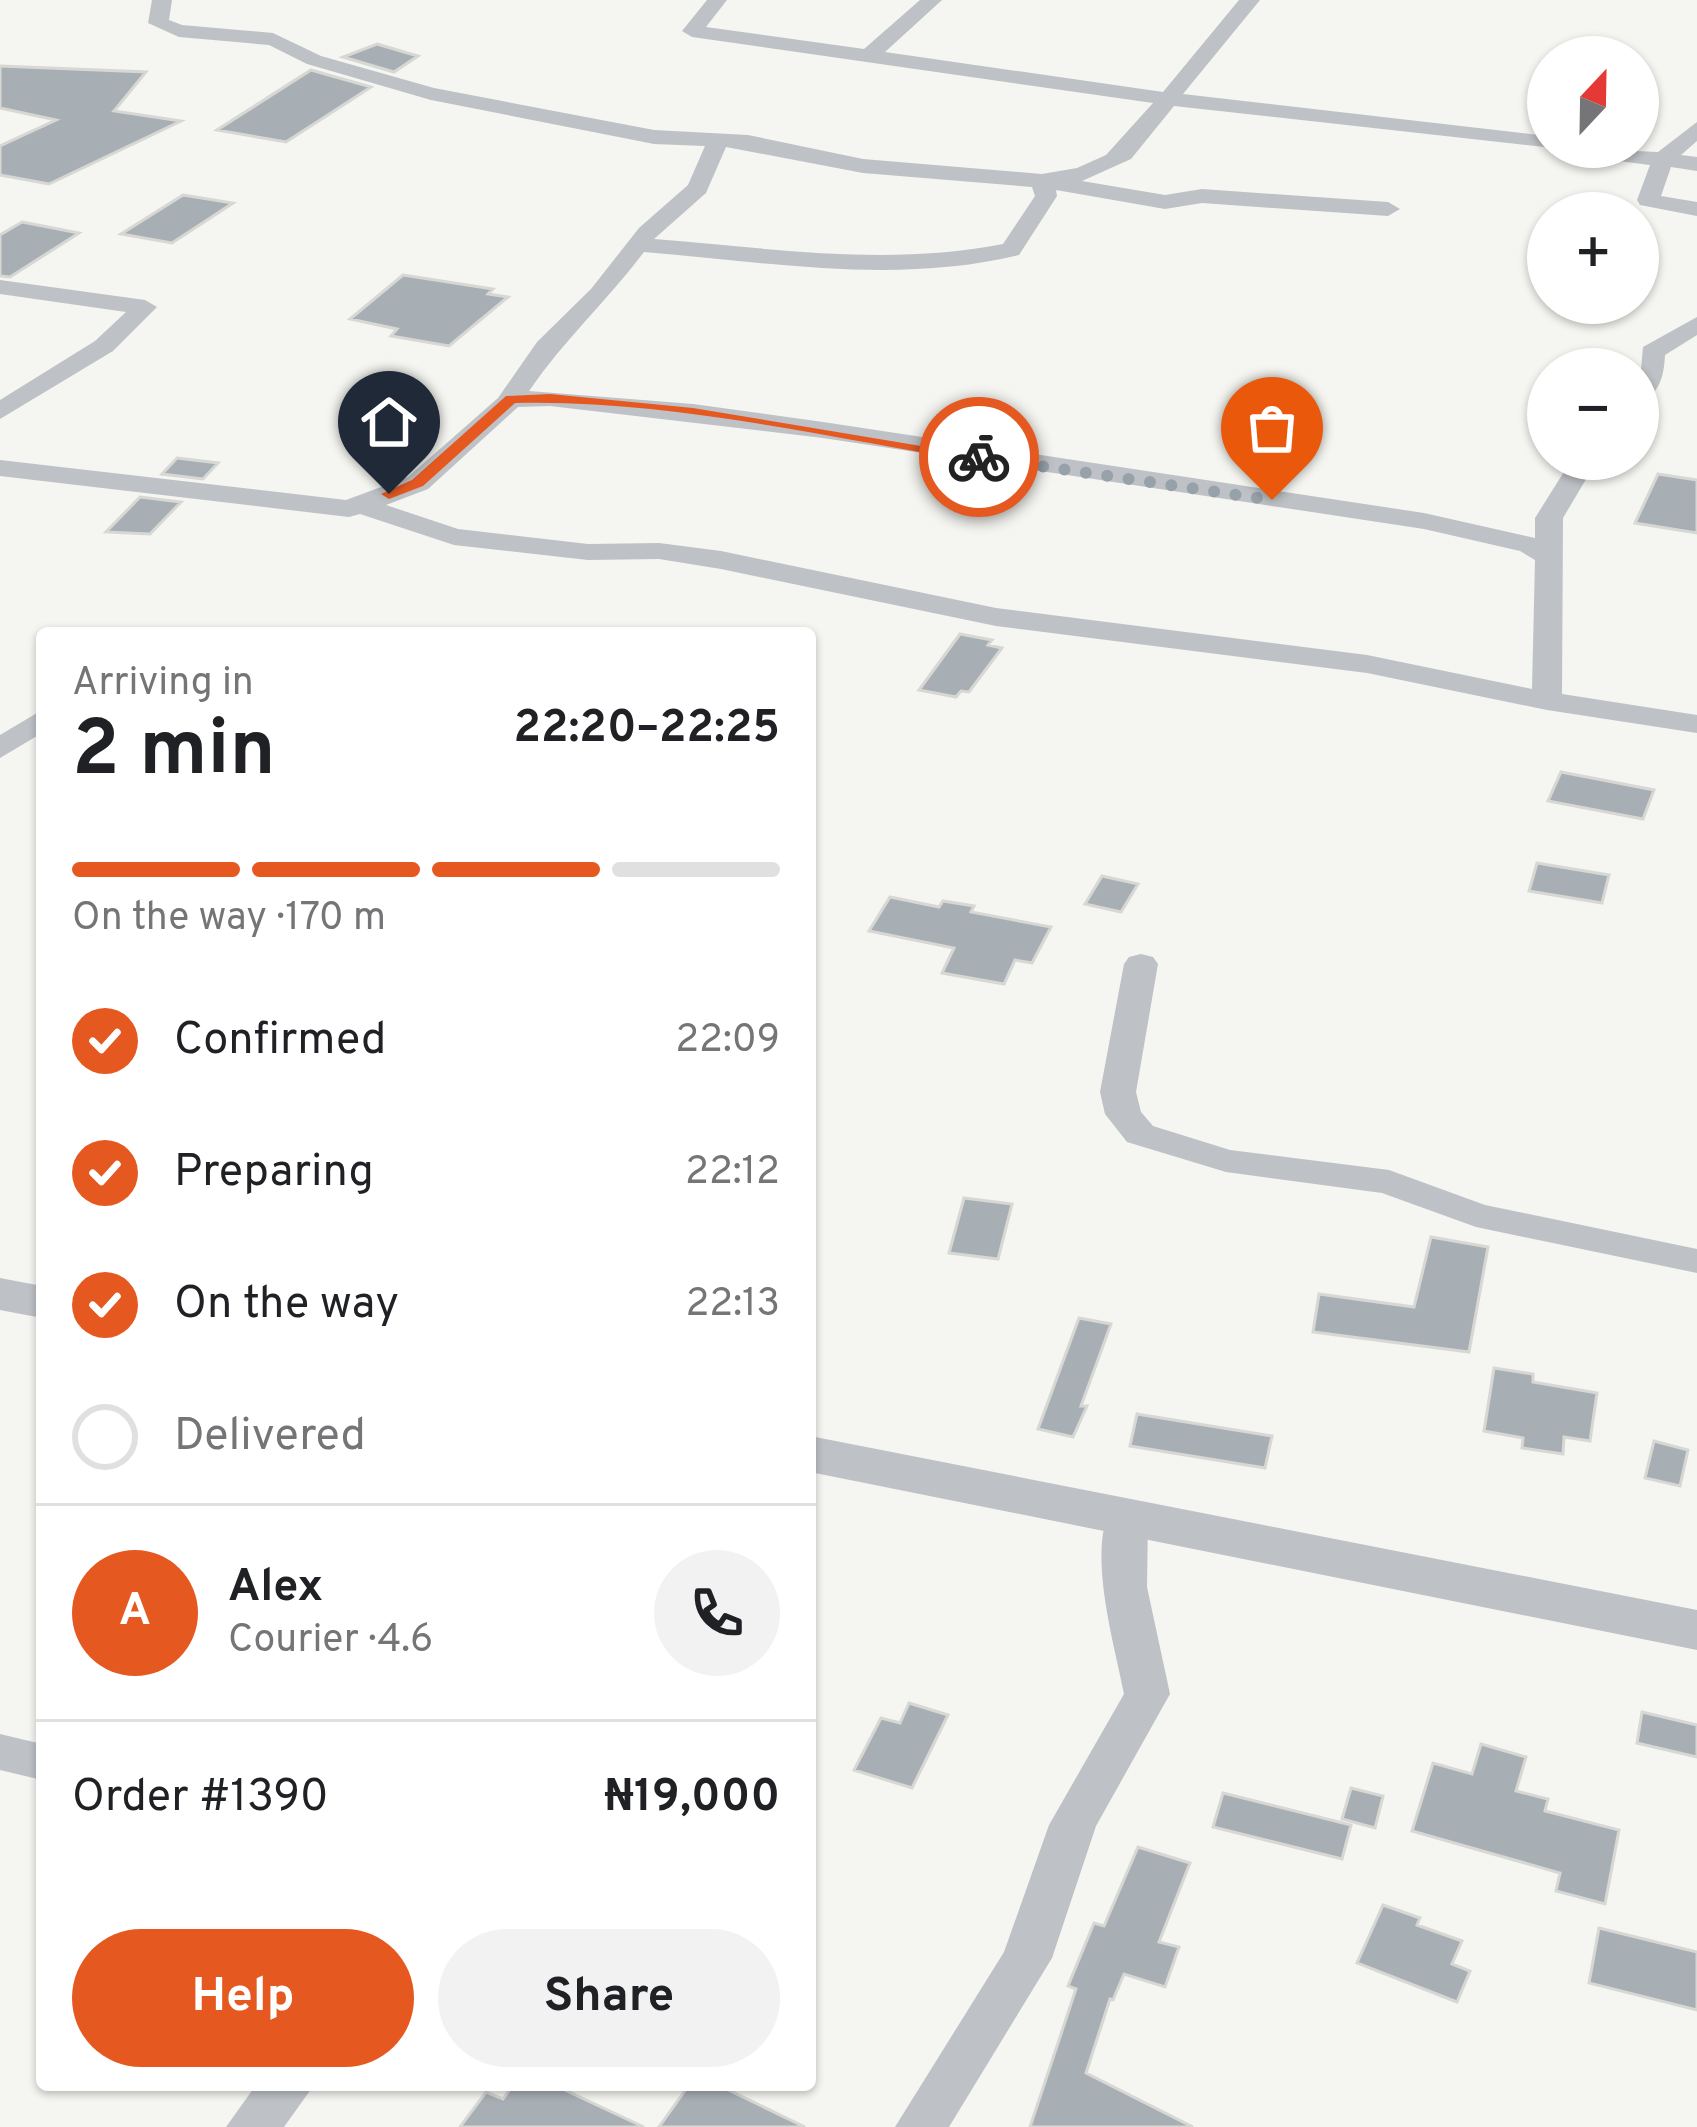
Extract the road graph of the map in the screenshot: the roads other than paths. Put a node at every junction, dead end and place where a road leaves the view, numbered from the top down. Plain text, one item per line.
1 (162, 0) edge
2 (717, 0) edge
3 (932, 0) edge
4 (1250, 0) edge
5 (866, 58) junction
6 (1168, 99) junction
7 (1697, 129) edge
8 (718, 141) junction
9 (1527, 141) edge
10 (1659, 161) edge
11 (1662, 161) junction
12 (1697, 164) edge
13 (1042, 181) junction
14 (1697, 208) edge
15 (1388, 209) dead end
16 (638, 244) junction
17 (0, 287) edge
18 (1697, 324) edge
19 (1658, 348) edge
20 (511, 399) junction
21 (0, 411) edge
22 (0, 468) edge
23 (1572, 480) edge
24 (360, 505) junction
25 (1549, 556) junction
26 (1547, 701) junction
27 (36, 723) edge
28 (1697, 724) edge
29 (0, 749) edge
30 (1141, 964) dead end
31 (1697, 1261) edge
32 (0, 1294) edge
33 (36, 1301) edge
34 (816, 1455) edge
35 (1127, 1517) junction
36 (1697, 1630) edge
37 (0, 1752) edge
38 (36, 1761) edge
39 (283, 2091) edge
40 (253, 2127) edge
41 (921, 2127) edge

1 - 8 street
2 - 5 street
3 - 5 street
4 - 6 street
5 - 6 street
6 - 9 street
6 - 13 street
7 - 11 street
8 - 13 street
8 - 16 street
10 - 11 street
11 - 12 street
11 - 14 street
13 - 15 street
13 - 16 street
16 - 20 street
17 - 21 street
18 - 19 street
20 - 24 street
20 - 25 street
22 - 24 street
23 - 25 street
24 - 26 street
25 - 26 street
26 - 28 street
27 - 29 street
30 - 31 street
32 - 33 street
34 - 35 street
35 - 36 street
35 - 41 street
37 - 38 street
39 - 40 street

